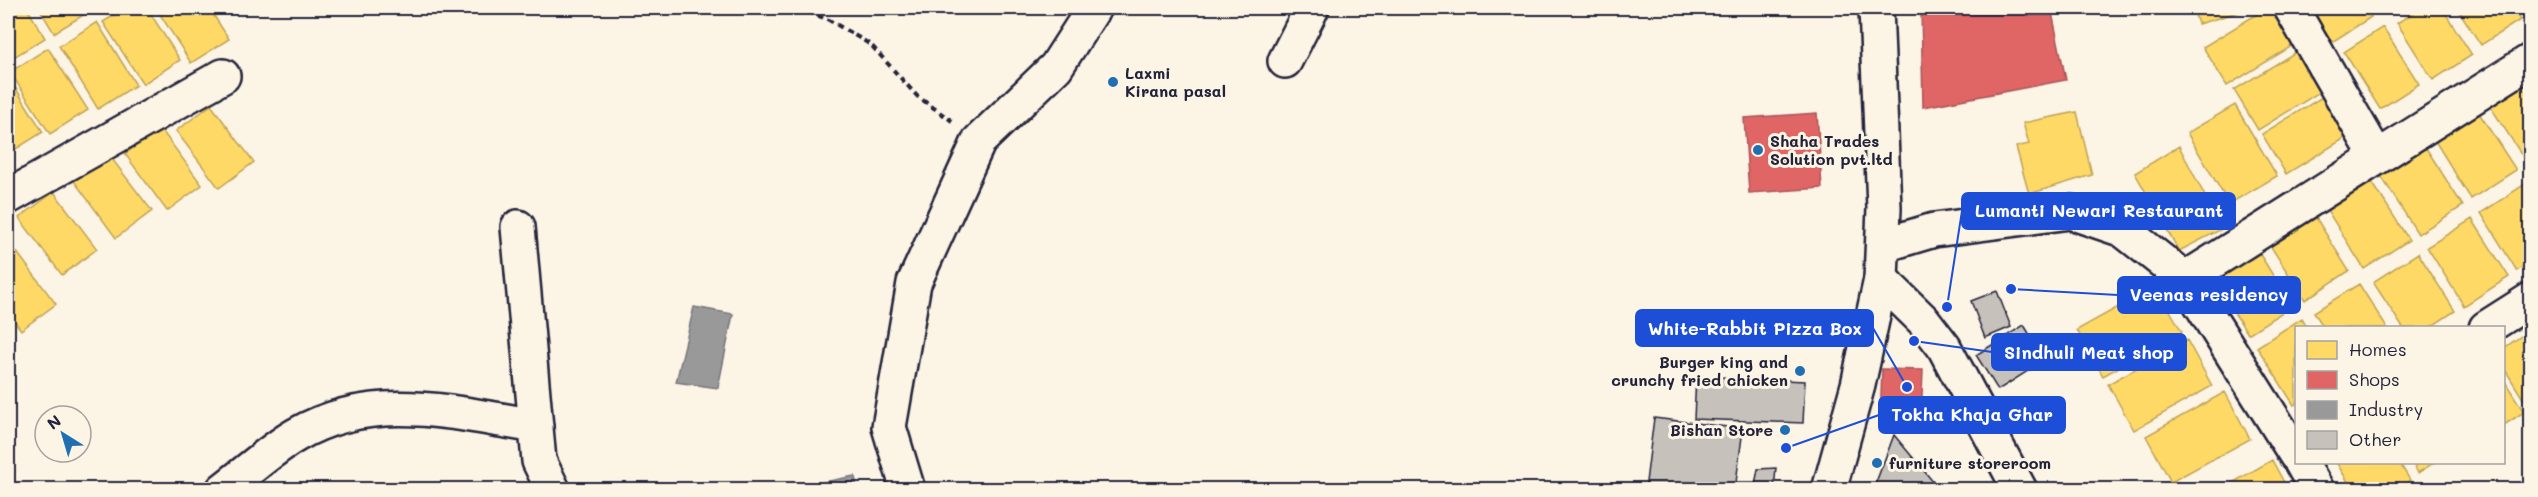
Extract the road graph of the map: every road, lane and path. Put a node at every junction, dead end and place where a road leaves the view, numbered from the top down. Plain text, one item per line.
1 (798, 8) edge
2 (1094, 8) edge
3 (1312, 8) edge
4 (1876, 8) edge
5 (2291, 8) edge
6 (1285, 61) dead end
7 (2530, 61) edge
8 (223, 76) dead end
9 (979, 141) junction
10 (2377, 156) junction
11 (8, 197) edge
12 (518, 227) dead end
13 (1884, 245) junction
14 (1881, 279) junction
15 (2184, 279) junction
16 (2530, 300) edge
17 (2488, 326) edge
18 (536, 426) junction
19 (2295, 449) edge
20 (2303, 464) edge
21 (223, 489) edge
22 (553, 489) edge
23 (908, 489) edge
24 (1829, 489) edge
25 (2020, 489) edge
26 (2317, 489) edge

1 - 9 path
2 - 9 street
3 - 6 street
4 - 13 street
5 - 10 street
7 - 10 street
8 - 11 street
9 - 23 street
10 - 15 street
12 - 18 street
13 - 14 street
13 - 15 street
14 - 24 street
14 - 25 street
15 - 19 street
16 - 17 street
18 - 21 street
18 - 22 street
20 - 26 street

